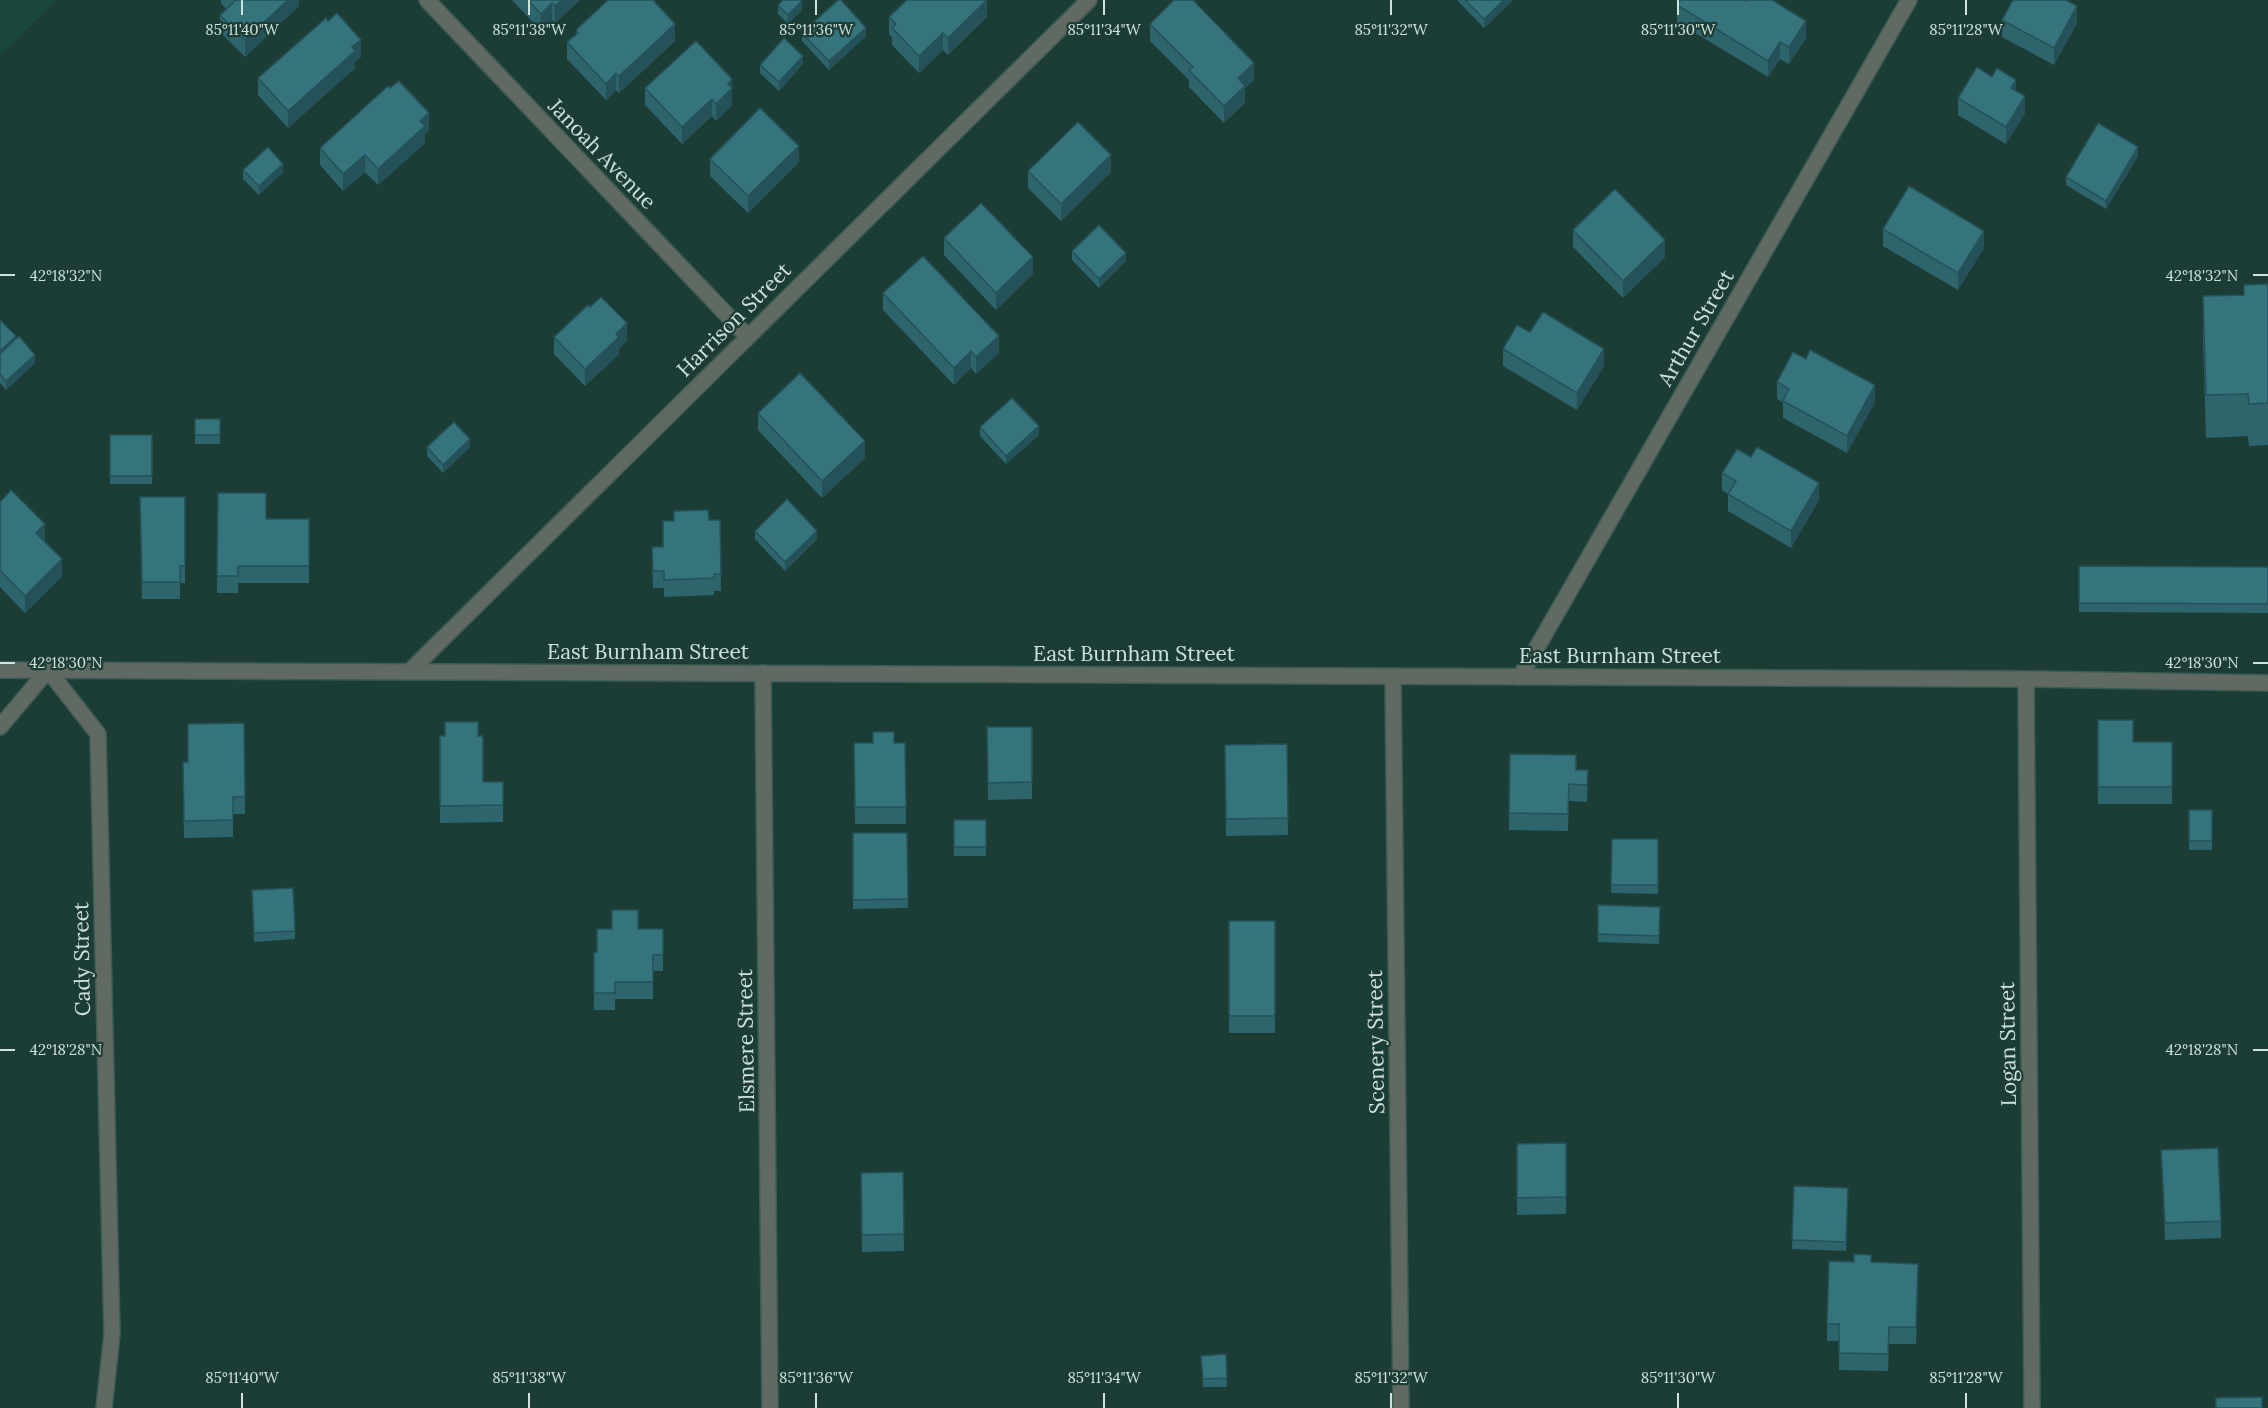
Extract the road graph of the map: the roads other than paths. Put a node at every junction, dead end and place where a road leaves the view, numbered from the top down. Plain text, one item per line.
1 (427, 0) edge
2 (1909, 0) edge
3 (1086, 1) edge
4 (747, 336) junction
5 (0, 670) edge
6 (48, 670) junction
7 (409, 672) junction
8 (763, 673) junction
9 (1393, 676) junction
10 (1520, 677) junction
11 (2026, 679) junction
12 (2268, 683) edge
13 (0, 727) edge
14 (104, 1408) edge
15 (770, 1408) edge
16 (1401, 1408) edge
17 (2032, 1408) edge

1 - 4 street, Janoah Avenue
2 - 10 street, Arthur Street
3 - 4 street, Harrison Street
4 - 7 street, Harrison Street
5 - 6 street, East Burnham Street
6 - 7 street, East Burnham Street
6 - 13 street
6 - 14 street, Cady Street
7 - 8 street, East Burnham Street
8 - 9 street, East Burnham Street
8 - 15 street, Elsmere Street
9 - 10 street, East Burnham Street
9 - 16 street, Scenery Street
10 - 11 street, East Burnham Street
11 - 12 street, East Burnham Street
11 - 17 street, Logan Street

